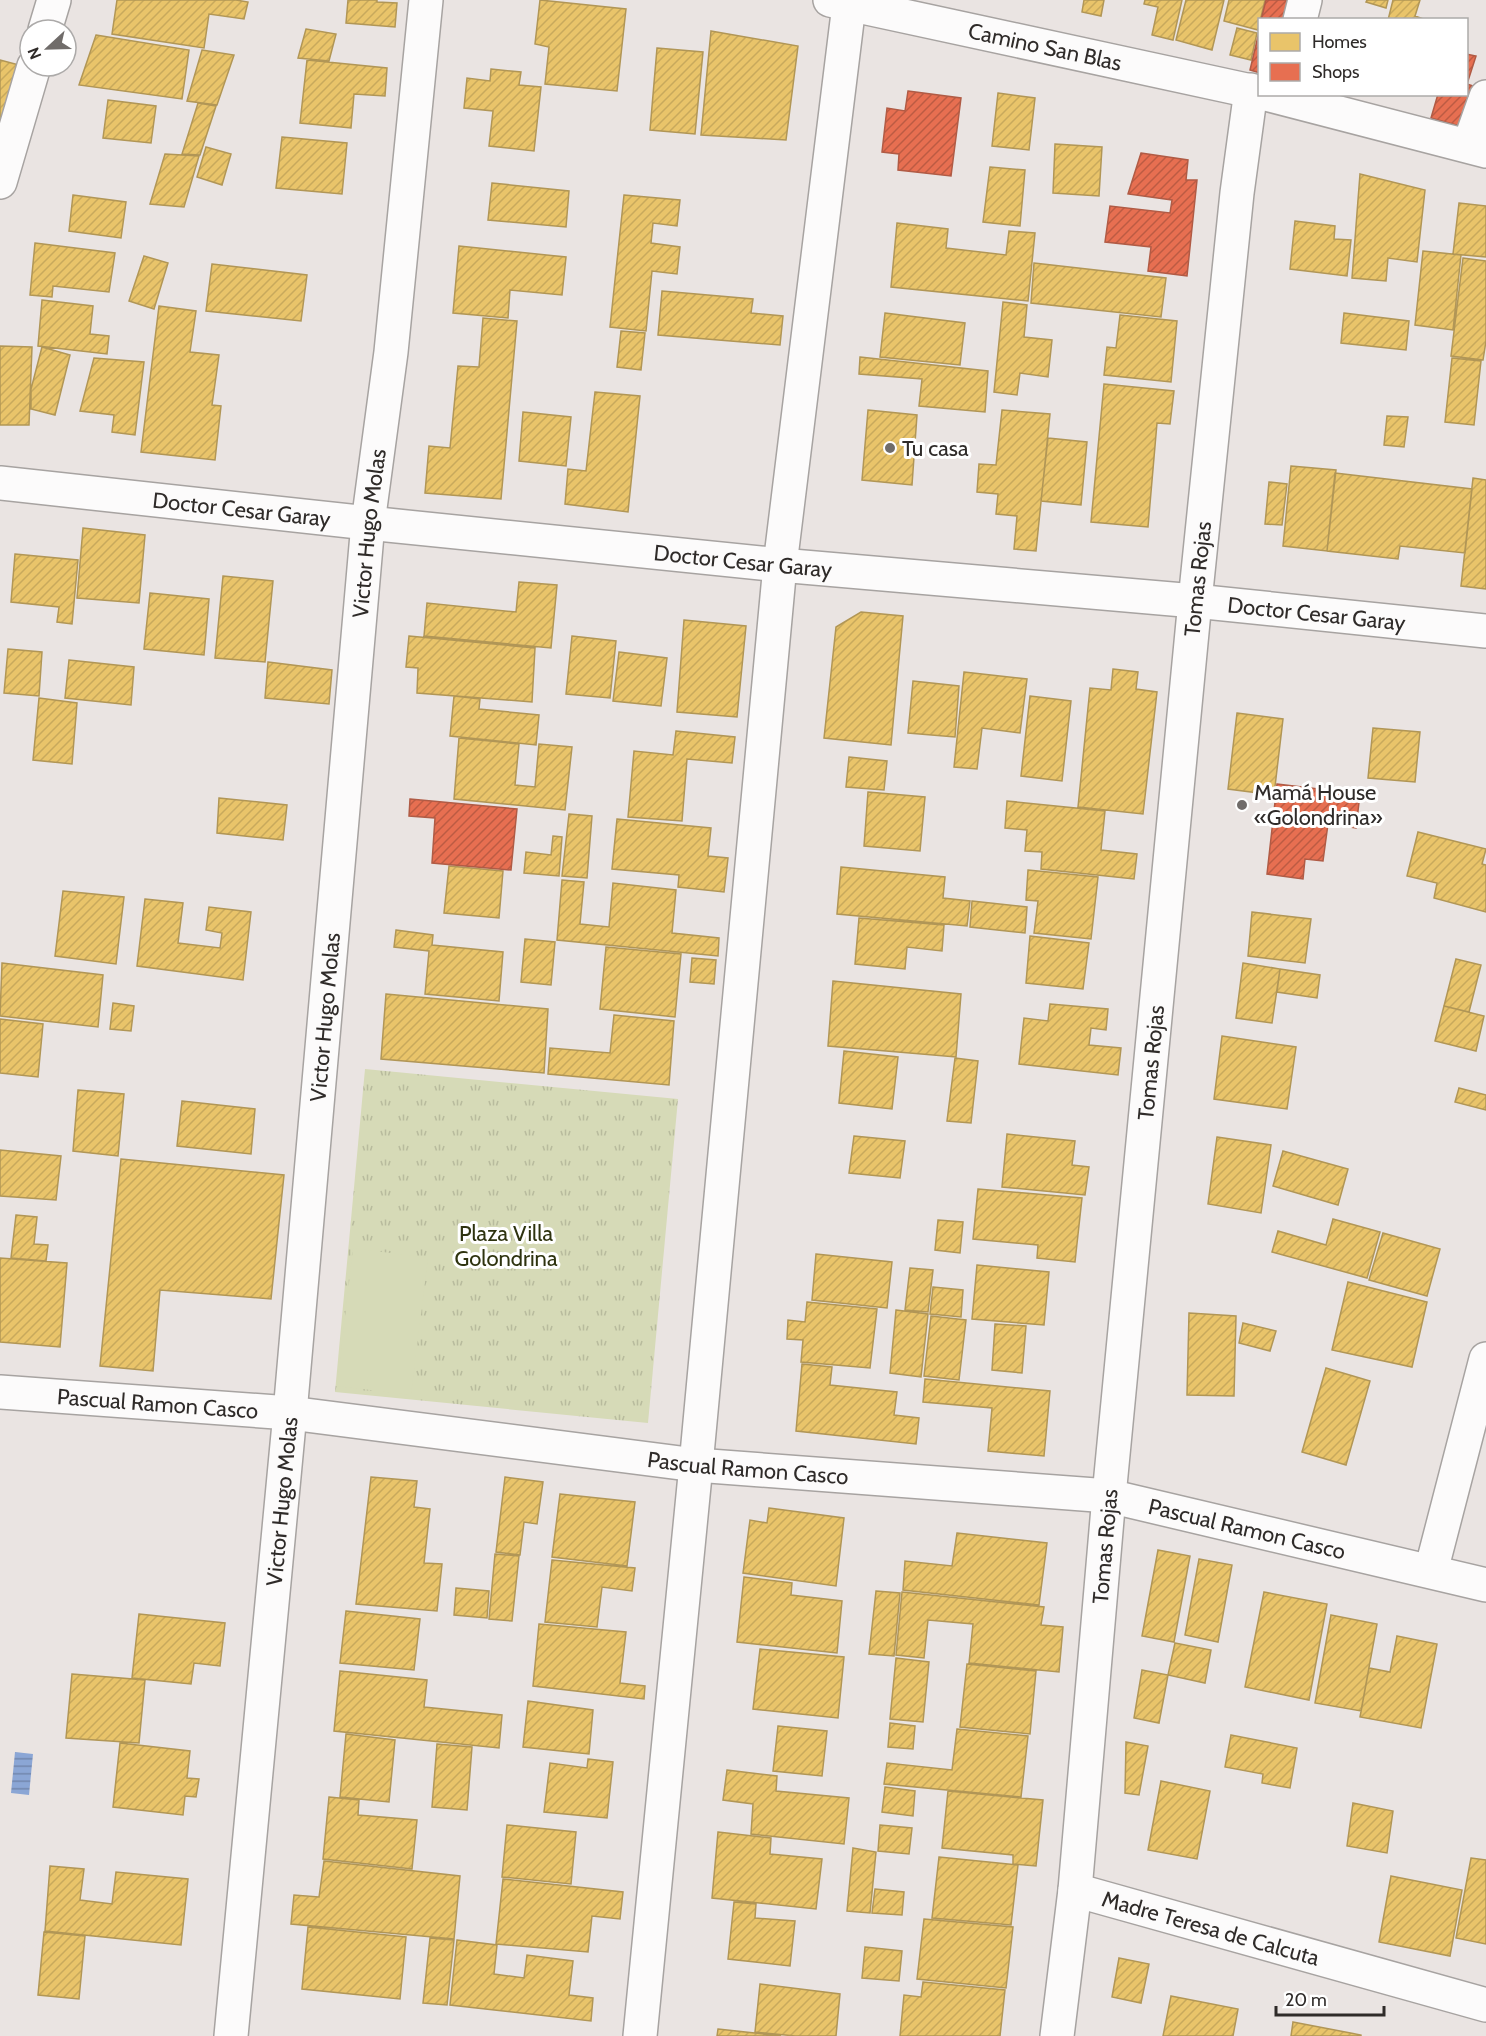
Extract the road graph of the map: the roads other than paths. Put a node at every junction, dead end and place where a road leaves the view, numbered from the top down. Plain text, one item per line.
1 (54, 0) edge
2 (426, 0) edge
3 (1305, 0) edge
4 (840, 3) edge
5 (49, 18) edge
6 (1300, 18) edge
7 (30, 78) edge
8 (1258, 92) edge
9 (1267, 96) edge
10 (1276, 96) edge
11 (1486, 97) edge
12 (1478, 148) edge
13 (2, 170) edge
14 (0, 483) edge
15 (368, 524) junction
16 (780, 565) junction
17 (1195, 601) junction
18 (1486, 631) edge
19 (1486, 1359) edge
20 (0, 1392) edge
21 (290, 1413) junction
22 (696, 1465) junction
23 (1109, 1496) junction
24 (1431, 1571) junction
25 (1486, 1585) edge
26 (1075, 1890) junction
27 (1486, 2005) edge
28 (231, 2036) edge
29 (640, 2036) edge
30 (1057, 2036) edge

1 - 5 street
2 - 15 street, Victor Hugo Molas
3 - 6 street
4 - 8 street, Camino San Blas
4 - 16 street
7 - 13 street
9 - 17 street, Tomas Rojas
10 - 12 street, Camino San Blas
11 - 12 street
14 - 15 street, Doctor Cesar Garay
15 - 16 street, Doctor Cesar Garay
15 - 21 street, Victor Hugo Molas
16 - 17 street, Doctor Cesar Garay
16 - 22 street
17 - 18 street, Doctor Cesar Garay
17 - 23 street, Tomas Rojas
19 - 24 street
20 - 21 street, Pascual Ramon Casco
21 - 22 street, Pascual Ramon Casco
21 - 28 street, Victor Hugo Molas
22 - 23 street, Pascual Ramon Casco
22 - 29 street
23 - 24 street, Pascual Ramon Casco
23 - 26 street, Tomas Rojas
24 - 25 street, Pascual Ramon Casco
26 - 27 street, Madre Teresa de Calcuta
26 - 30 street, Tomas Rojas

